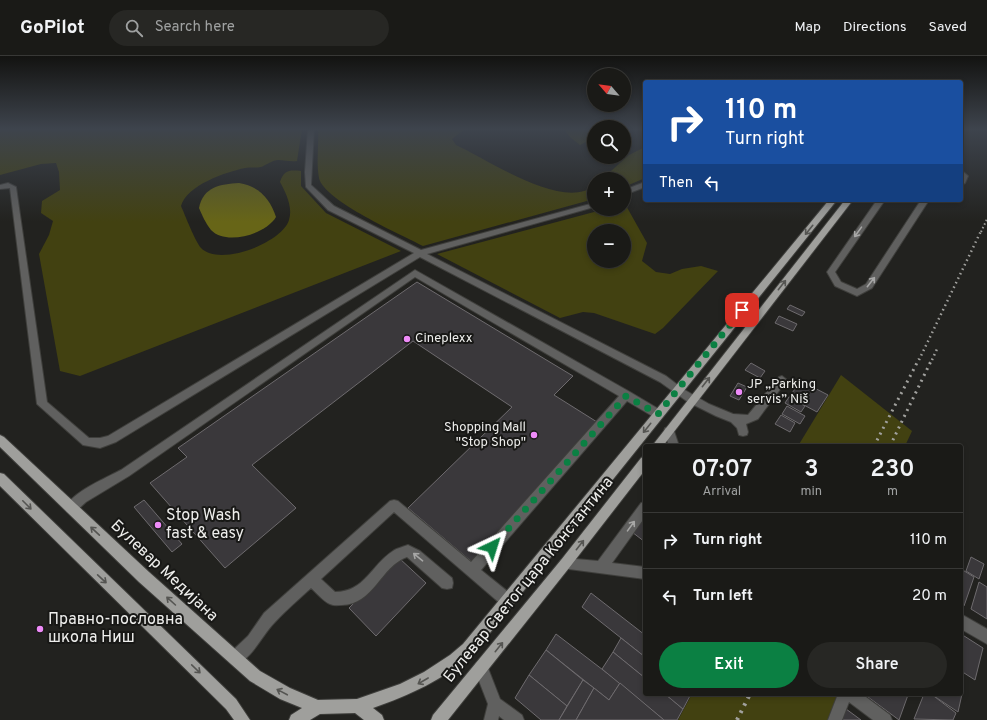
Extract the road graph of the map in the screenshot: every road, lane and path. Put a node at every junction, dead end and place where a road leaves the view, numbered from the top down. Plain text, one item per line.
1 (309, 160) edge
2 (643, 185) edge
3 (0, 187) edge
4 (631, 190) edge
5 (832, 202) edge
6 (847, 202) edge
7 (880, 202) edge
8 (924, 202) edge
9 (587, 207) edge
10 (420, 253) junction
11 (782, 380) dead end
12 (677, 390) junction
13 (626, 396) junction
14 (692, 400) junction
15 (658, 414) junction
16 (735, 420) junction
17 (669, 431) junction
18 (743, 432) dead end
19 (0, 440) edge
20 (659, 444) edge
21 (673, 444) edge
22 (643, 465) edge
23 (0, 478) edge
24 (72, 508) junction
25 (643, 511) edge
26 (565, 564) junction
27 (601, 568) junction
28 (472, 571) junction
29 (643, 573) edge
30 (311, 579) junction
31 (447, 583) dead end
32 (507, 600) junction
33 (963, 622) edge
34 (987, 637) edge
35 (235, 658) junction
36 (481, 668) junction
37 (843, 696) edge
38 (853, 696) edge
39 (495, 704) junction
40 (357, 706) junction
41 (318, 707) junction
42 (243, 720) edge
43 (296, 720) edge
44 (377, 720) edge
45 (438, 720) edge
46 (491, 720) edge
47 (518, 720) edge
48 (835, 720) edge
49 (885, 720) edge

1 - 10 street
2 - 4 street
3 - 10 street
5 -> 12 main road, Булевар Светог цара Константина
14 -> 6 main road
7 -> 8 street
9 - 10 street
10 - 12 street
11 - 16 street
12 - 14 street
12 - 15 main road, Булевар Светог цара Константина
13 - 15 street
13 - 24 street
13 - 28 street
14 - 16 street
14 - 17 main road
15 -> 32 main road, Булевар Светог цара Константина
16 - 18 street
17 - 20 main road
17 - 21 street
19 - 24 main road, Булевар Медијана
26 -> 22 main road, Булевар Светог цара Константина
23 -> 42 main road
35 -> 24 main road, Булевар Медијана
27 -> 25 street
26 - 27 street
36 -> 26 main road, Булевар Светог цара Константина
27 - 29 street
28 - 30 street
28 - 32 street
31 -> 30 street
30 - 35 street
32 -> 40 main road, Булевар Светог цара Константина
33 - 34 street
41 -> 35 main road, Булевар Медијана
36 - 39 street
36 - 45 main road, Булевар Светог цара Константина
37 - 48 street
38 - 49 street
39 - 46 street
39 - 47 street
40 - 41 main road, Булевар Светог цара Константина
40 - 44 main road
41 - 43 main road

